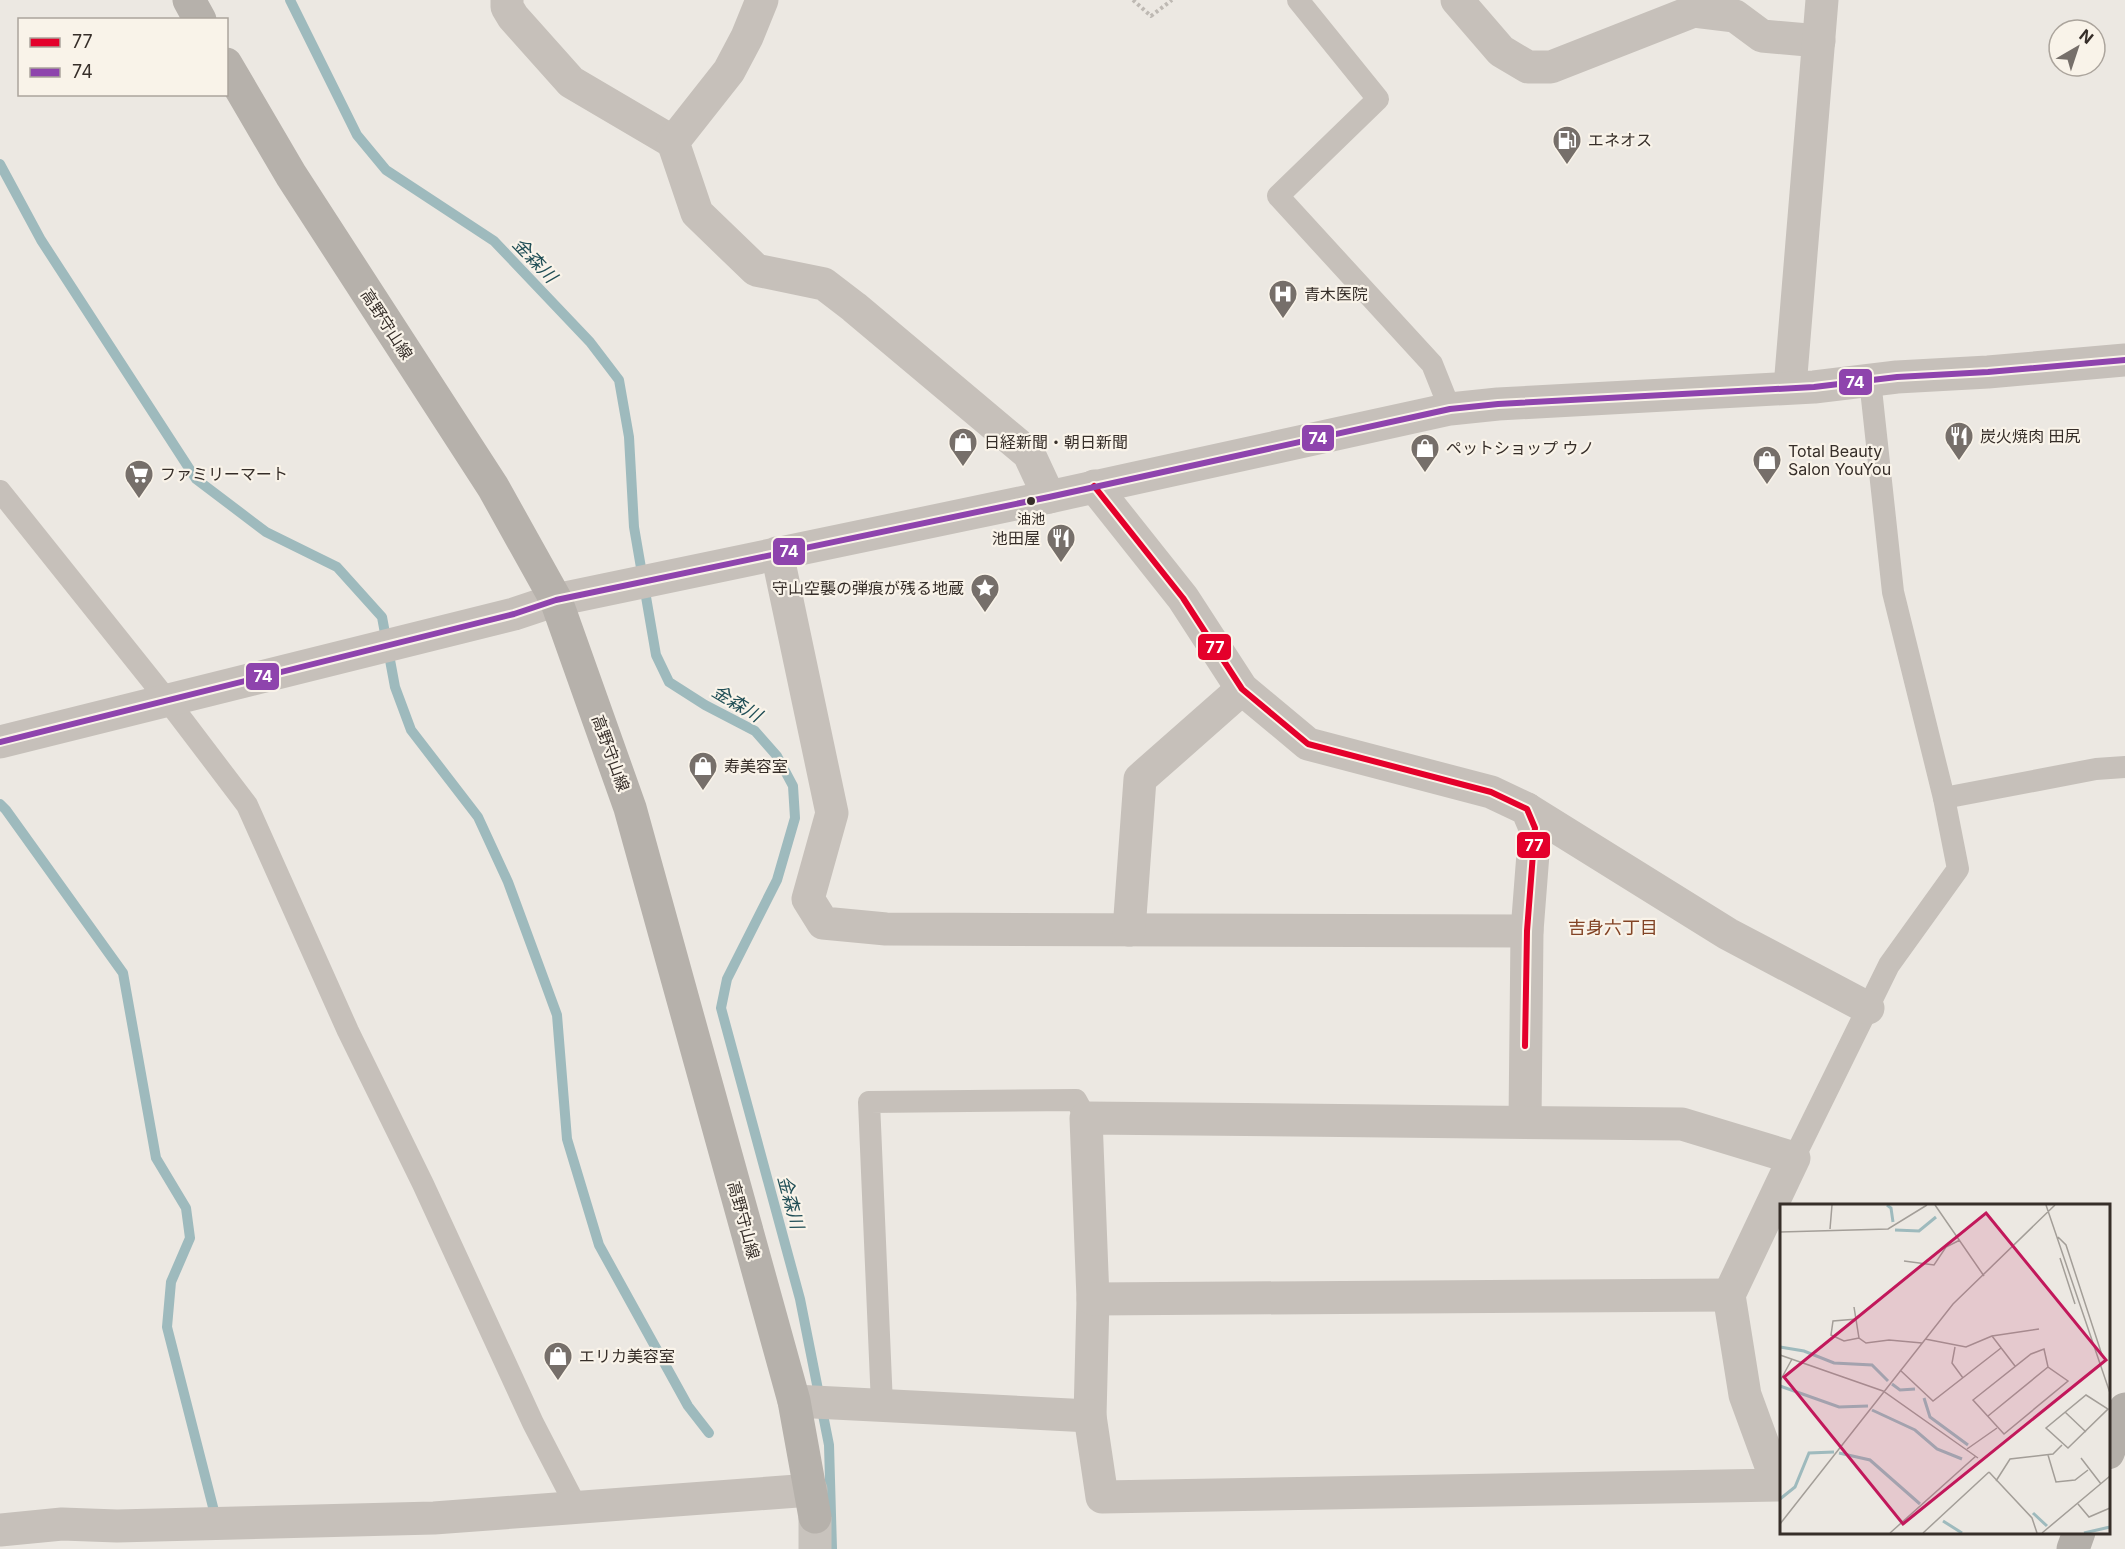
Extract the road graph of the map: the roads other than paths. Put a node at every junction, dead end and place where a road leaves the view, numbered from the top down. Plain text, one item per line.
1 (189, 0) edge
2 (507, 0) edge
3 (1298, 0) edge
4 (1457, 0) edge
5 (1822, 0) edge
6 (754, 3) edge
7 (199, 18) edge
8 (1819, 41) junction
9 (228, 67) edge
10 (673, 142) junction
11 (2125, 360) edge
12 (1870, 380) junction
13 (1790, 387) junction
14 (1450, 409) junction
15 (1094, 486) junction
16 (0, 491) edge
17 (1049, 497) junction
18 (777, 553) junction
19 (556, 600) junction
20 (1242, 689) junction
21 (168, 701) junction
22 (0, 742) edge
23 (2125, 767) edge
24 (1944, 798) junction
25 (1527, 809) junction
26 (1129, 930) junction
27 (1527, 932) junction
28 (1868, 1008) junction
29 (1086, 1118) junction
30 (1525, 1122) junction
31 (1794, 1158) junction
32 (1729, 1295) junction
33 (1093, 1299) junction
34 (813, 1402) junction
35 (882, 1405) junction
36 (2125, 1409) edge
37 (1090, 1416) junction
38 (2110, 1450) edge
39 (813, 1504) joint
40 (577, 1508) junction
41 (0, 1530) edge
42 (2079, 1534) edge
43 (2073, 1549) edge

1 - 7 main road
2 - 10 street
3 - 14 lane
4 - 8 street
5 - 8 street
6 - 10 street
8 - 13 street
9 - 19 main road, 高野守山線
10 - 17 street
11 - 12 street
12 - 13 street
12 - 24 lane
13 - 14 street
14 - 15 street
15 - 17 street
15 - 20 street
16 - 21 lane
17 - 18 street
18 - 19 street
18 - 26 street
19 - 21 street
19 - 34 main road, 高野守山線
20 - 25 street
20 - 26 street
21 - 22 street
21 - 40 lane
23 - 24 lane
24 - 28 lane
25 - 27 street
25 - 28 street
26 - 27 street
27 - 30 street
28 - 31 lane
29 - 30 street
29 - 33 street
29 - 35 lane
30 - 31 street
31 - 32 street
32 - 33 street
32 - 37 street
33 - 37 street
34 - 35 street
34 - 39 main road, 高野守山線
35 - 37 street
36 - 38 main road
39 - 40 street
40 - 41 street
42 - 43 main road

